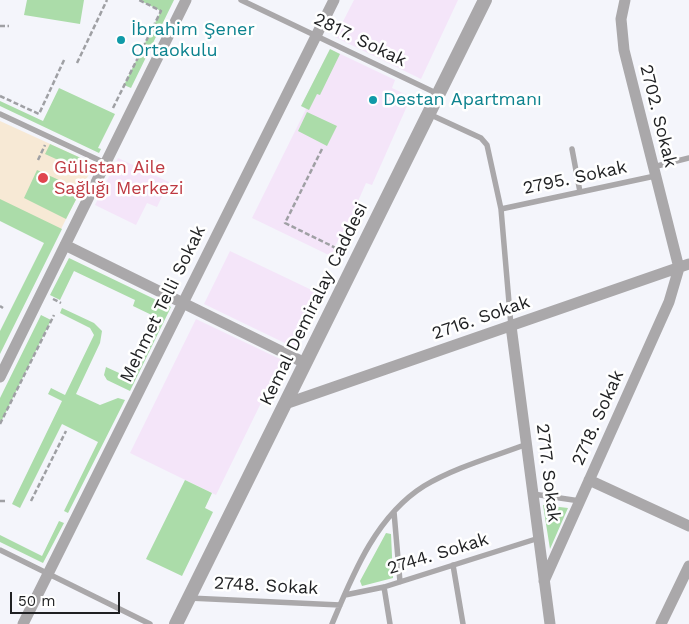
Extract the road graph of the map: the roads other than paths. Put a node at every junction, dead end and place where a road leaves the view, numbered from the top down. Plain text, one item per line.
1 (186, 0) edge
2 (241, 0) edge
3 (334, 0) edge
4 (485, 0) edge
5 (625, 0) edge
6 (316, 36) junction
7 (438, 94) junction
8 (0, 114) edge
9 (429, 114) junction
10 (572, 149) dead end
11 (689, 158) edge
12 (106, 163) junction
13 (654, 171) junction
14 (580, 192) junction
15 (501, 209) junction
16 (65, 245) junction
17 (684, 266) edge
18 (183, 303) junction
19 (511, 326) junction
20 (305, 363) junction
21 (0, 377) edge
22 (285, 404) junction
23 (527, 444) junction
24 (589, 480) junction
25 (533, 494) junction
26 (580, 501) junction
27 (394, 512) junction
28 (689, 526) edge
29 (539, 538) junction
30 (0, 550) edge
31 (453, 565) junction
32 (689, 566) edge
33 (48, 574) junction
34 (544, 581) junction
35 (400, 582) junction
36 (384, 587) junction
37 (345, 595) junction
38 (189, 598) junction
39 (340, 605) junction
40 (24, 624) edge
41 (150, 624) edge
42 (176, 624) edge
43 (332, 624) edge
44 (390, 624) edge
45 (463, 624) edge
46 (550, 624) edge
47 (661, 624) edge

1 - 12 street
2 - 6 lane, 2817. Sokak
3 - 6 street, Mehmet Telli Sokak
4 - 7 street, Kemal Demiralay Caddesi
5 - 13 street, 2702. Sokak
6 - 7 lane, 2817. Sokak
6 - 18 street, Mehmet Telli Sokak
7 - 9 street, Kemal Demiralay Caddesi
8 - 12 lane
9 - 15 lane
9 - 20 street, Kemal Demiralay Caddesi
10 - 14 lane
11 - 13 lane, 2795. Sokak
12 - 16 street
13 - 14 lane, 2795. Sokak
13 - 17 street, 2702. Sokak
14 - 15 lane, 2795. Sokak
15 - 19 lane
16 - 18 street
16 - 21 street
17 - 19 street, 2716. Sokak
17 - 24 street, 2718. Sokak
18 - 20 street
18 - 33 street, Mehmet Telli Sokak
19 - 22 street, 2716. Sokak
19 - 23 street, 2717. Sokak
20 - 22 street, Kemal Demiralay Caddesi
22 - 38 street, Kemal Demiralay Caddesi
23 - 25 street, 2717. Sokak
23 - 27 lane
24 - 26 street, 2718. Sokak
24 - 28 street
25 - 26 lane
25 - 29 street, 2717. Sokak
26 - 34 street, 2718. Sokak
27 - 35 lane
27 - 37 lane
29 - 31 lane, 2744. Sokak
29 - 34 street, 2717. Sokak
30 - 33 lane
31 - 35 lane, 2744. Sokak
31 - 45 lane
32 - 47 street
33 - 40 street, Mehmet Telli Sokak
33 - 41 lane
34 - 46 street, 2717. Sokak
35 - 36 lane, 2744. Sokak
36 - 37 lane, 2744. Sokak
36 - 44 lane
37 - 39 lane
38 - 39 lane, 2748. Sokak
38 - 42 street, Kemal Demiralay Caddesi
39 - 43 lane

